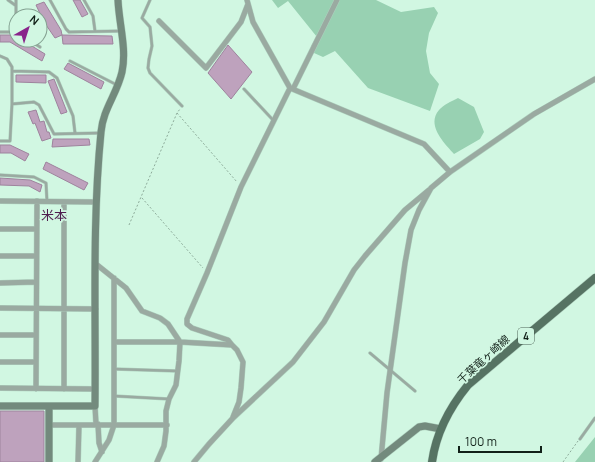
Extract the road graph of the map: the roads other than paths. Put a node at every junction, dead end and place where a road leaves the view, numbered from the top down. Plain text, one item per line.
1 (8, 0) edge
2 (16, 0) edge
3 (50, 0) edge
4 (84, 0) edge
5 (118, 0) edge
6 (150, 0) edge
7 (337, 0) edge
8 (248, 2) edge
9 (16, 5) joint
10 (158, 21) dead end
11 (95, 31) junction
12 (122, 31) junction
13 (0, 56) edge
14 (70, 61) dead end
15 (12, 71) junction
16 (595, 79) edge
17 (117, 86) junction
18 (244, 89) dead end
19 (291, 89) junction
20 (12, 104) junction
21 (182, 106) road end
22 (274, 121) junction
23 (75, 133) junction
24 (101, 133) junction
25 (0, 142) edge
26 (450, 172) junction
27 (0, 175) edge
28 (431, 188) junction
29 (0, 201) edge
30 (37, 201) junction
31 (47, 201) junction
32 (64, 202) junction
33 (96, 202) junction
34 (0, 229) edge
35 (36, 229) junction
36 (0, 256) edge
37 (36, 256) junction
38 (96, 264) junction
39 (114, 278) junction
40 (595, 278) edge
41 (36, 282) junction
42 (0, 283) edge
43 (0, 308) edge
44 (37, 308) junction
45 (65, 309) junction
46 (96, 309) junction
47 (0, 335) edge
48 (36, 335) junction
49 (114, 342) junction
50 (180, 342) junction
51 (232, 346) junction
52 (370, 353) dead end
53 (0, 362) edge
54 (36, 362) junction
55 (114, 369) junction
56 (390, 370) junction
57 (178, 371) junction
58 (0, 388) edge
59 (36, 389) junction
60 (64, 389) junction
61 (95, 389) junction
62 (416, 391) dead end
63 (114, 396) junction
64 (169, 398) junction
65 (0, 406) edge
66 (49, 406) junction
67 (95, 406) junction
68 (232, 418) junction
69 (595, 418) edge
70 (97, 424) junction
71 (49, 425) junction
72 (79, 425) junction
73 (114, 425) junction
74 (166, 425) junction
75 (441, 429) junction
76 (580, 439) road end
77 (102, 452) junction
78 (381, 459) edge
79 (49, 462) edge
80 (78, 462) edge
81 (95, 462) edge
82 (157, 462) edge
83 (194, 462) edge
84 (375, 462) edge
85 (432, 462) edge

1 - 9 lane
2 - 9 lane
3 - 11 lane
4 - 11 lane
5 - 12 street
6 - 21 lane
7 - 19 street
8 - 10 street
8 - 19 street
11 - 12 lane
12 - 17 street
13 - 15 lane
14 - 17 lane
15 - 20 lane
15 - 23 lane
16 - 26 street
17 - 24 street
18 - 22 lane
19 - 22 street
19 - 26 street
20 - 23 lane
20 - 25 lane
22 - 51 street
23 - 24 lane
24 - 33 street
26 - 28 street
27 - 31 lane
28 - 56 street
28 - 68 street
29 - 30 street
30 - 31 street
30 - 35 street
31 - 32 street
32 - 33 street
32 - 45 street
33 - 38 street
34 - 35 street
35 - 37 street
36 - 37 street
37 - 41 street
38 - 39 street
38 - 46 street
39 - 49 street
39 - 50 street
40 - 75 main road, 千葉竜ヶ崎線 / 4
41 - 42 street
41 - 44 street
43 - 44 street
44 - 45 street
44 - 48 street
45 - 46 street
45 - 60 street
46 - 61 street
47 - 48 street
48 - 54 street
49 - 50 street
49 - 55 street
50 - 51 street
50 - 57 street
51 - 68 street
52 - 56 lane
53 - 54 street
54 - 59 street
55 - 57 lane
55 - 63 street
56 - 62 lane
56 - 78 street
57 - 64 street
58 - 59 street
59 - 60 street
60 - 61 street
61 - 67 street
63 - 64 lane
63 - 73 street
64 - 74 street
65 - 66 street
66 - 67 street
66 - 71 street
67 - 70 street
68 - 83 street
69 - 76 lane
70 - 72 street
70 - 73 street
70 - 77 street
71 - 72 street
71 - 79 street
72 - 80 street
73 - 74 street
73 - 77 street
74 - 82 street
75 - 78 street
75 - 85 main road, 千葉竜ヶ崎線 / 4
77 - 81 street
78 - 84 street

